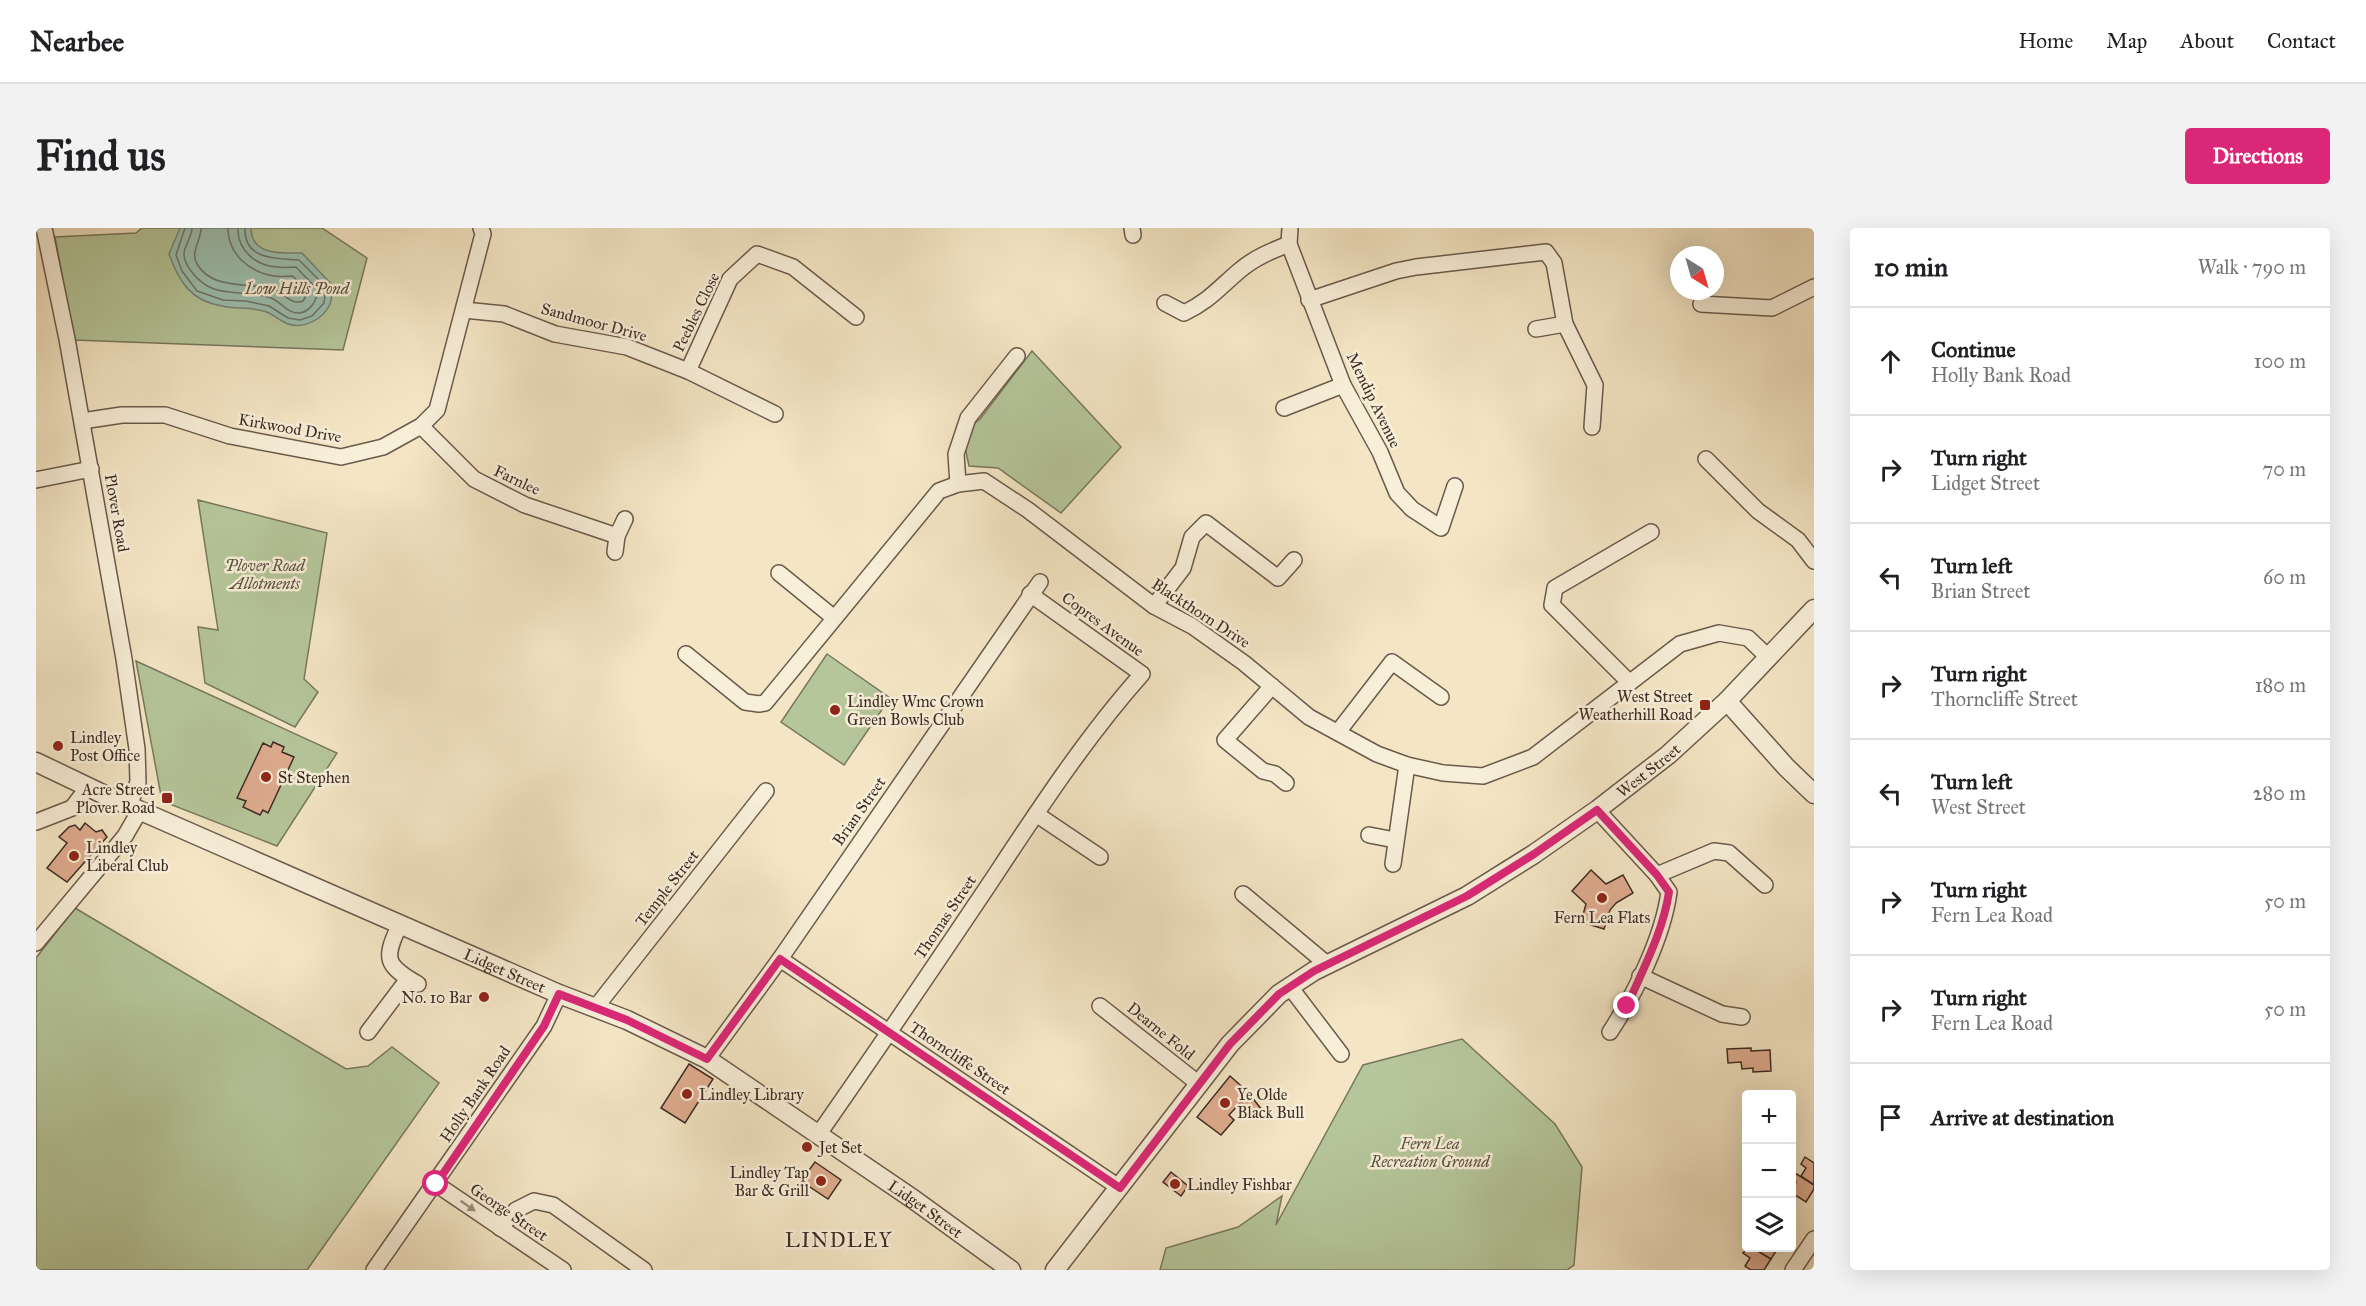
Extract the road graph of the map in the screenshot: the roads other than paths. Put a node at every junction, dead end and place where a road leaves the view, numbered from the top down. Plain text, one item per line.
1 (44, 228) edge
2 (481, 228) edge
3 (1290, 228) edge
4 (1289, 244) junction
5 (42, 246) edge
6 (1814, 287) edge
7 (1309, 300) junction
8 (1165, 303) dead end
9 (1701, 304) dead end
10 (464, 310) junction
11 (856, 317) dead end
12 (1565, 324) junction
13 (1536, 329) dead end
14 (1017, 356) dead end
15 (688, 371) junction
16 (1343, 385) junction
17 (1284, 408) dead end
18 (775, 414) dead end
19 (82, 421) junction
20 (420, 426) junction
21 (1592, 427) dead end
22 (1706, 459) dead end
23 (91, 469) junction
24 (36, 480) edge
25 (958, 484) junction
26 (1455, 486) dead end
27 (625, 519) dead end
28 (1651, 532) dead end
29 (617, 536) junction
30 (615, 552) dead end
31 (1294, 560) dead end
32 (1814, 561) edge
33 (779, 573) dead end
34 (1035, 588) joint
35 (1154, 606) junction
36 (1814, 609) edge
37 (833, 617) junction
38 (686, 654) dead end
39 (1769, 658) junction
40 (1629, 682) junction
41 (1132, 686) joint
42 (1272, 686) junction
43 (1441, 697) dead end
44 (1727, 701) junction
45 (1338, 732) junction
46 (36, 762) edge
47 (1407, 765) junction
48 (1286, 783) dead end
49 (88, 787) junction
50 (766, 791) dead end
51 (1814, 794) edge
52 (135, 808) junction
53 (1597, 810) junction
54 (1036, 814) junction
55 (36, 822) edge
56 (1369, 835) dead end
57 (1395, 840) junction
58 (1101, 857) dead end
59 (1393, 864) dead end
60 (1657, 875) junction
61 (1765, 885) dead end
62 (1243, 894) dead end
63 (400, 924) junction
64 (36, 943) edge
65 (780, 959) junction
66 (1328, 965) junction
67 (1640, 976) junction
68 (1290, 987) junction
69 (559, 994) junction
70 (596, 1006) junction
71 (1100, 1006) dead end
72 (1742, 1017) dead end
73 (368, 1032) dead end
74 (890, 1032) junction
75 (1610, 1032) dead end
76 (1341, 1054) dead end
77 (707, 1059) junction
78 (1199, 1084) junction
79 (818, 1135) junction
80 (436, 1184) junction
81 (1120, 1188) junction
82 (500, 1228) junction
83 (1814, 1239) edge
84 (374, 1270) edge
85 (563, 1270) edge
86 (644, 1270) edge
87 (1011, 1270) edge
88 (1054, 1270) edge
89 (1793, 1270) edge

1 - 5 street, Plover Road
2 - 10 street, Kirkwood Drive
3 - 4 street, Mendip Avenue
4 - 7 street, Mendip Avenue
4 - 8 street
5 - 19 street, Plover Road
6 - 9 street
7 - 12 street
7 - 16 street, Mendip Avenue
10 - 15 street, Sandmoor Drive
10 - 20 street, Kirkwood Drive
11 - 15 street, Peebles Close
12 - 13 street
12 - 21 street
14 - 25 street
15 - 18 street, Sandmoor Drive
16 - 17 street
16 - 26 street, Mendip Avenue
19 - 20 street, Kirkwood Drive
19 - 23 street, Plover Road
20 - 29 street, Farnlee
22 - 32 street
23 - 24 street
23 - 52 street, Plover Road
25 - 35 street, Blackthorn Drive
25 - 37 street, Blackthorn Drive
27 - 29 street
28 - 40 street
29 - 30 street
31 - 35 street
33 - 37 street
34 - 41 street, Copres Avenue
34 - 65 street, Brian Street
35 - 42 street, Blackthorn Drive
36 - 39 street, West Street
37 - 38 street, Blackthorn Drive
39 - 40 street, Blackthorn Drive
39 - 44 street, West Street
40 - 47 street, Blackthorn Drive
41 - 54 street, Thomas Street
42 - 45 street, Blackthorn Drive
42 - 48 street
43 - 45 street
44 - 51 street
44 - 53 street, West Street
45 - 47 street, Blackthorn Drive
46 - 49 street, Lidget Street
47 - 57 street
49 - 52 street, Lidget Street
49 - 55 street
50 - 70 street, Temple Street
52 - 63 street, Lidget Street
52 - 64 street, Plover Road
53 - 60 street
53 - 66 street, West Street
54 - 58 street
54 - 74 street, Thomas Street
56 - 57 street
57 - 59 street
60 - 61 street
60 - 67 street
62 - 66 street
63 - 69 street, Lidget Street
63 - 73 street
65 - 74 street, Thorncliffe Street
65 - 77 street, Brian Street
66 - 68 street, West Street
67 - 72 street
67 - 75 street
68 - 76 street
68 - 78 street, West Street
69 - 70 street, Lidget Street
69 - 80 street, Holly Bank Road
70 - 77 street, Lidget Street
71 - 78 street, Dearne Fold
74 - 79 street, Thomas Street
74 - 81 street, Thorncliffe Street
77 - 79 street, Lidget Street
78 - 81 street, West Street
79 - 87 street, Lidget Street
80 -> 82 street, George Street
80 - 84 street, Holly Bank Road
81 - 88 street, West Street
82 - 85 street, George Street
82 - 86 street
83 - 89 street

